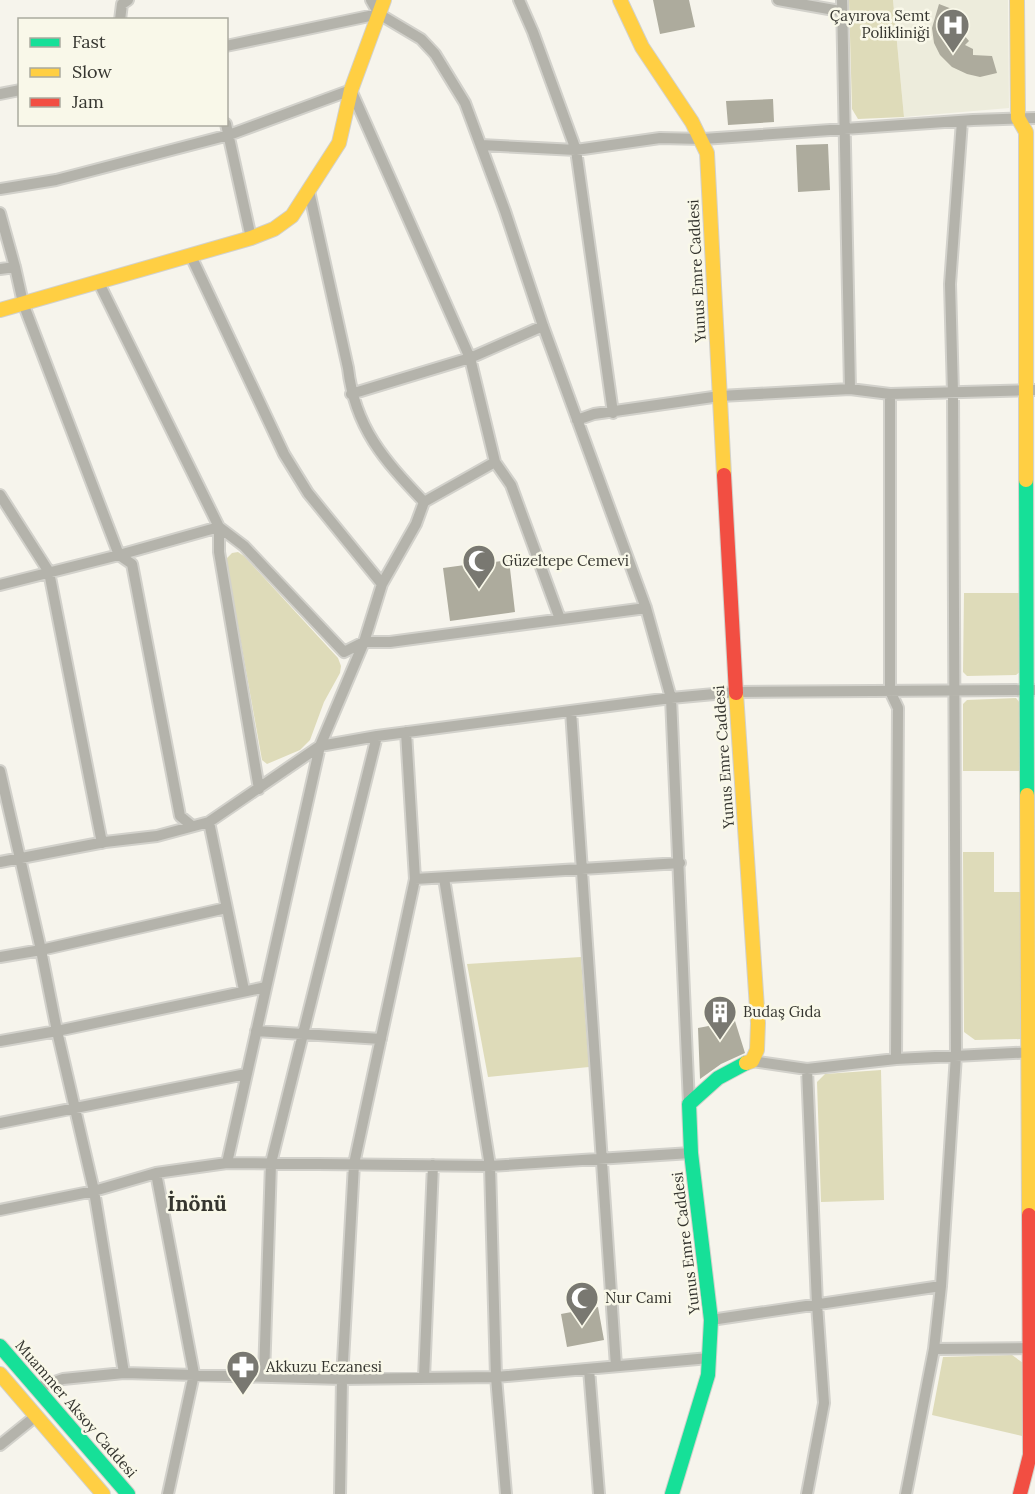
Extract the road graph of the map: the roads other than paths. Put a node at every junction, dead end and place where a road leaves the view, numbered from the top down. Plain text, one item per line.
1 (128, 0) edge
2 (371, 0) edge
3 (384, 0) edge
4 (519, 0) edge
5 (620, 0) edge
6 (777, 0) edge
7 (1017, 0) edge
8 (841, 6) edge
9 (379, 14) junction
10 (120, 18) edge
11 (228, 46) edge
12 (18, 90) edge
13 (351, 90) junction
14 (0, 94) edge
15 (1018, 118) junction
16 (1035, 118) edge
17 (962, 121) junction
18 (843, 129) junction
19 (228, 130) edge
20 (703, 139) junction
21 (481, 145) junction
22 (576, 150) junction
23 (0, 189) edge
24 (309, 191) junction
25 (0, 213) edge
26 (251, 238) junction
27 (191, 256) junction
28 (15, 267) junction
29 (0, 269) edge
30 (99, 283) junction
31 (23, 303) junction
32 (0, 310) edge
33 (543, 326) junction
34 (470, 358) junction
35 (850, 389) junction
36 (1030, 390) edge
37 (953, 393) junction
38 (351, 394) junction
39 (890, 394) junction
40 (720, 396) junction
41 (613, 413) junction
42 (577, 420) junction
43 (495, 462) junction
44 (0, 495) edge
45 (424, 502) junction
46 (219, 527) junction
47 (118, 555) junction
48 (49, 572) junction
49 (382, 584) junction
50 (0, 585) edge
51 (646, 608) junction
52 (560, 620) junction
53 (364, 642) junction
54 (890, 690) junction
55 (954, 690) junction
56 (1030, 690) edge
57 (736, 692) junction
58 (671, 698) junction
59 (571, 711) junction
60 (405, 732) junction
61 (376, 736) junction
62 (320, 746) junction
63 (0, 771) edge
64 (260, 789) junction
65 (209, 822) junction
66 (192, 826) junction
67 (102, 843) junction
68 (19, 858) junction
69 (0, 862) edge
70 (680, 863) junction
71 (582, 869) junction
72 (444, 878) junction
73 (415, 879) junction
74 (226, 908) junction
75 (41, 950) junction
76 (0, 957) edge
77 (266, 987) junction
78 (244, 990) junction
79 (57, 1031) junction
80 (256, 1031) junction
81 (304, 1034) junction
82 (381, 1039) junction
83 (0, 1041) edge
84 (1031, 1052) edge
85 (956, 1055) junction
86 (896, 1059) junction
87 (752, 1061) junction
88 (807, 1069) junction
89 (246, 1074) junction
90 (690, 1104) junction
91 (75, 1109) junction
92 (0, 1123) edge
93 (692, 1153) junction
94 (602, 1159) junction
95 (226, 1163) junction
96 (272, 1163) junction
97 (354, 1164) junction
98 (432, 1166) junction
99 (490, 1166) junction
100 (156, 1173) junction
101 (94, 1191) junction
102 (0, 1209) edge
103 (941, 1286) junction
104 (817, 1304) junction
105 (711, 1320) junction
106 (0, 1346) edge
107 (1032, 1348) edge
108 (934, 1349) junction
109 (709, 1358) junction
110 (616, 1366) junction
111 (589, 1369) junction
112 (124, 1373) junction
113 (0, 1374) edge
114 (194, 1374) junction
115 (264, 1376) junction
116 (496, 1377) junction
117 (424, 1378) junction
118 (342, 1379) junction
119 (37, 1388) junction
120 (36, 1416) junction
121 (0, 1445) edge
122 (1032, 1457) edge
123 (103, 1494) edge
124 (128, 1494) edge
125 (168, 1494) edge
126 (340, 1494) edge
127 (506, 1494) edge
128 (599, 1494) edge
129 (672, 1494) edge
130 (807, 1494) edge
131 (906, 1494) edge
132 (1020, 1494) edge

1 - 10 street
2 - 9 street
3 - 9 street
4 - 22 street
5 - 20 street, Yunus Emre Caddesi
6 - 8 street
7 - 15 street
8 - 18 street
9 - 11 street
9 - 13 street
9 - 21 street
12 - 14 street
13 - 19 street
13 - 24 street
13 - 34 street
15 - 16 street
15 - 17 street
15 - 36 street
17 - 18 street
17 - 37 street
18 - 20 street
18 - 35 street
19 - 23 street
19 - 26 street
20 - 22 street
20 - 40 street, Yunus Emre Caddesi
21 - 22 street
21 - 33 street
22 - 41 street
24 - 26 street
24 - 38 street
25 - 28 street
26 - 27 street
27 - 30 street
27 - 49 street
28 - 29 street
28 - 31 street
30 - 31 street
30 - 46 street
31 - 32 street
31 - 47 street
33 - 34 street
33 - 42 street
34 - 38 street
34 - 43 street
35 - 39 street
35 - 40 street
36 - 37 street
36 - 56 street
37 - 39 street
37 - 55 street
38 - 45 street
39 - 54 street
40 - 41 street
40 - 57 street, Yunus Emre Caddesi
41 - 42 street
42 - 51 street
43 - 45 street
43 - 52 street
44 - 48 street
45 - 49 street
46 - 47 street
46 - 53 street
46 - 64 street
47 - 48 street
47 - 66 street
48 - 50 street
48 - 67 street
49 - 53 street
51 - 52 street
51 - 58 street
52 - 53 street
53 - 62 street
54 - 55 street
54 - 57 street
54 - 86 street
55 - 56 street
55 - 85 street
56 - 84 street
57 - 58 street
57 - 87 street, Yunus Emre Caddesi
58 - 59 street
58 - 70 street
59 - 60 street
59 - 71 street
60 - 61 street
60 - 73 street
61 - 62 street
61 - 81 street
62 - 64 street
62 - 77 street
63 - 68 street
64 - 65 street
65 - 66 street
65 - 74 street
66 - 67 street
67 - 68 street
68 - 69 street
68 - 75 street
70 - 71 street
70 - 90 street
71 - 72 street
71 - 94 street
72 - 73 street
72 - 99 street
73 - 82 street
74 - 75 street
74 - 78 street
75 - 76 street
75 - 79 street
77 - 78 street
77 - 80 street
78 - 79 street
79 - 83 street
79 - 91 street
80 - 81 street
80 - 89 street
81 - 82 street
81 - 96 street
82 - 97 street
84 - 85 street
84 - 107 street
85 - 86 street
85 - 103 street
86 - 88 street
87 - 88 street
87 - 90 street
88 - 104 street
89 - 91 street
89 - 95 street
90 - 93 street, Yunus Emre Caddesi
91 - 92 street
91 - 101 street
93 - 94 street
93 - 105 street, Yunus Emre Caddesi
94 - 99 street
94 - 110 street
95 - 96 street
95 - 100 street
96 - 97 street
96 - 115 street
97 - 98 street
97 - 118 street
98 - 99 street
98 - 117 street
99 - 116 street
100 - 101 street
100 - 114 street
101 - 102 street
101 - 112 street
103 - 104 street
103 - 108 street
104 - 105 street
104 - 130 street
105 - 109 street, Yunus Emre Caddesi
106 - 119 street, Muammer Aksoy Caddesi
107 - 108 street
107 - 122 street
108 - 131 street
109 - 110 street
109 - 129 street, Yunus Emre Caddesi
110 - 111 street
111 - 116 street
111 - 128 street
112 - 114 street
112 - 119 street
113 - 120 street
114 - 115 street
114 - 125 street
115 - 118 street
116 - 117 street
116 - 127 street
117 - 118 street
118 - 126 street
119 - 124 street, Muammer Aksoy Caddesi
120 - 121 street
120 - 123 street
122 - 132 street

